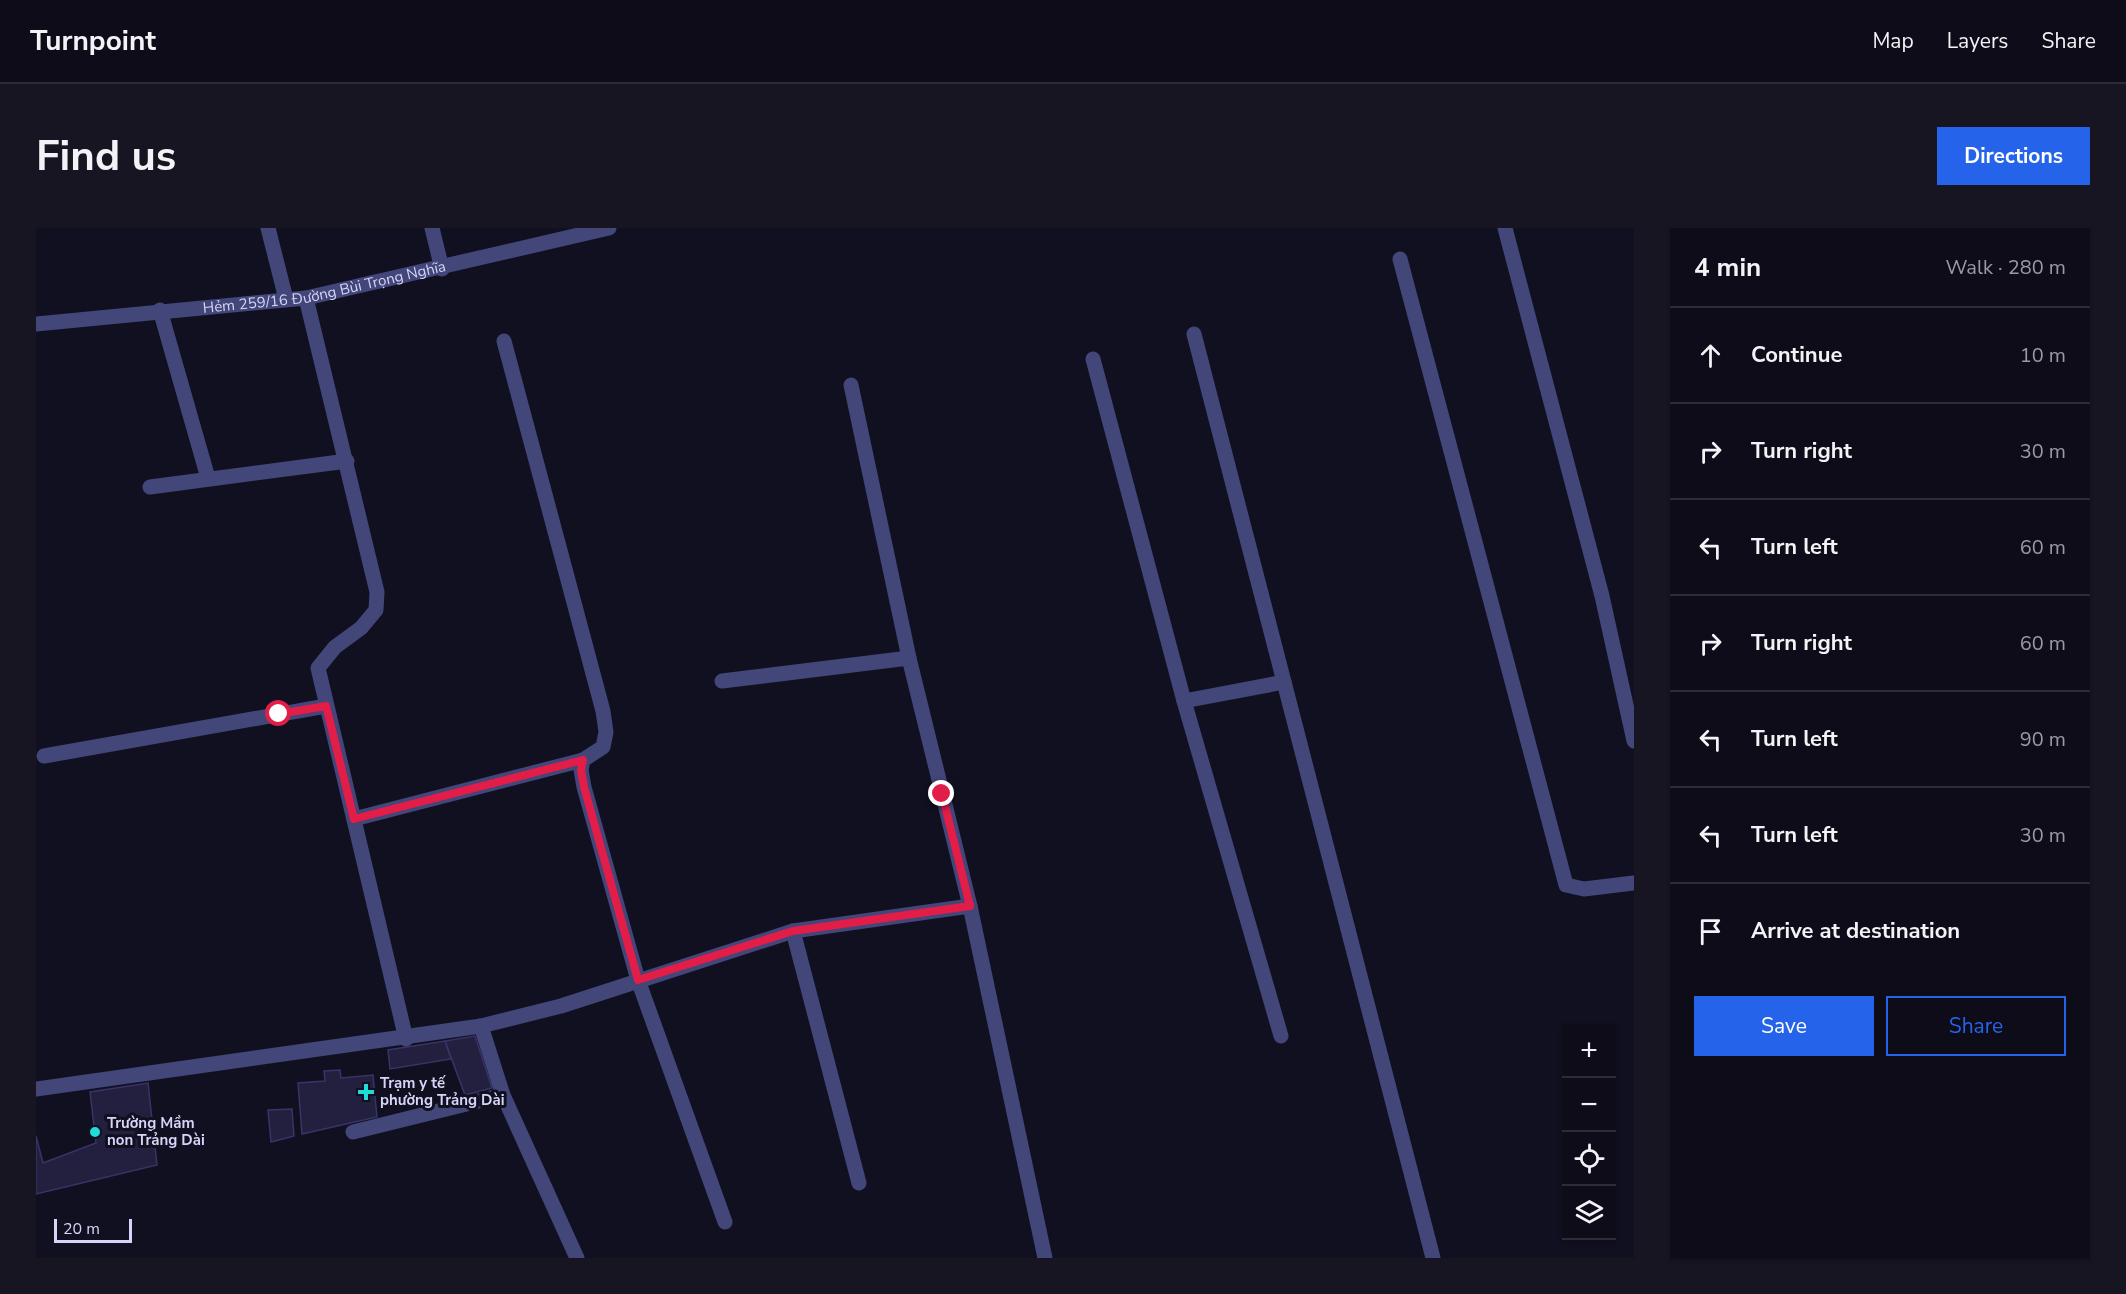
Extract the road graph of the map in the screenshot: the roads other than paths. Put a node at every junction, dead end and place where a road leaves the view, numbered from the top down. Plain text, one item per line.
1 (268, 228) edge
2 (432, 228) edge
3 (609, 228) edge
4 (1506, 228) edge
5 (1400, 259) dead end
6 (442, 268) junction
7 (306, 298) junction
8 (286, 299) junction
9 (160, 310) junction
10 (36, 324) edge
11 (1194, 334) dead end
12 (504, 341) dead end
13 (1093, 359) dead end
14 (851, 385) dead end
15 (347, 461) junction
16 (208, 478) junction
17 (150, 487) dead end
18 (909, 658) junction
19 (722, 681) dead end
20 (1284, 682) junction
21 (1184, 701) junction
22 (326, 706) junction
23 (1634, 741) edge
24 (44, 756) dead end
25 (583, 760) junction
26 (354, 819) junction
27 (1634, 883) edge
28 (970, 906) junction
29 (793, 931) junction
30 (638, 980) junction
31 (481, 1026) junction
32 (1281, 1036) dead end
33 (406, 1039) junction
34 (36, 1089) edge
35 (503, 1095) junction
36 (353, 1132) dead end
37 (859, 1183) dead end
38 (725, 1222) dead end
39 (577, 1258) edge
40 (1045, 1258) edge
41 (1433, 1258) edge

1 - 8 street
2 - 6 street
3 - 6 street, Hẻm 259/16 Đường Bùi Trọng Nghĩa
4 - 23 street
5 - 27 street
6 - 7 street, Hẻm 259/16 Đường Bùi Trọng Nghĩa
7 - 8 street, Hẻm 259/16 Đường Bùi Trọng Nghĩa
7 - 15 street
8 - 9 street, Hẻm 259/16 Đường Bùi Trọng Nghĩa
9 - 10 street, Hẻm 259/16 Đường Bùi Trọng Nghĩa
9 - 16 street
11 - 20 street
12 - 25 street
13 - 21 street
14 - 18 street
15 - 16 street
15 - 22 street
16 - 17 street
18 - 19 street
18 - 28 street
20 - 21 street
20 - 41 street
21 - 32 street
22 - 24 street
22 - 26 street
25 - 26 street
25 - 30 street
26 - 33 street
28 - 29 street
28 - 40 street
29 - 30 street
29 - 37 street
30 - 31 street
30 - 38 street
31 - 33 street
31 - 35 street
33 - 34 street
35 - 36 street
35 - 39 street

